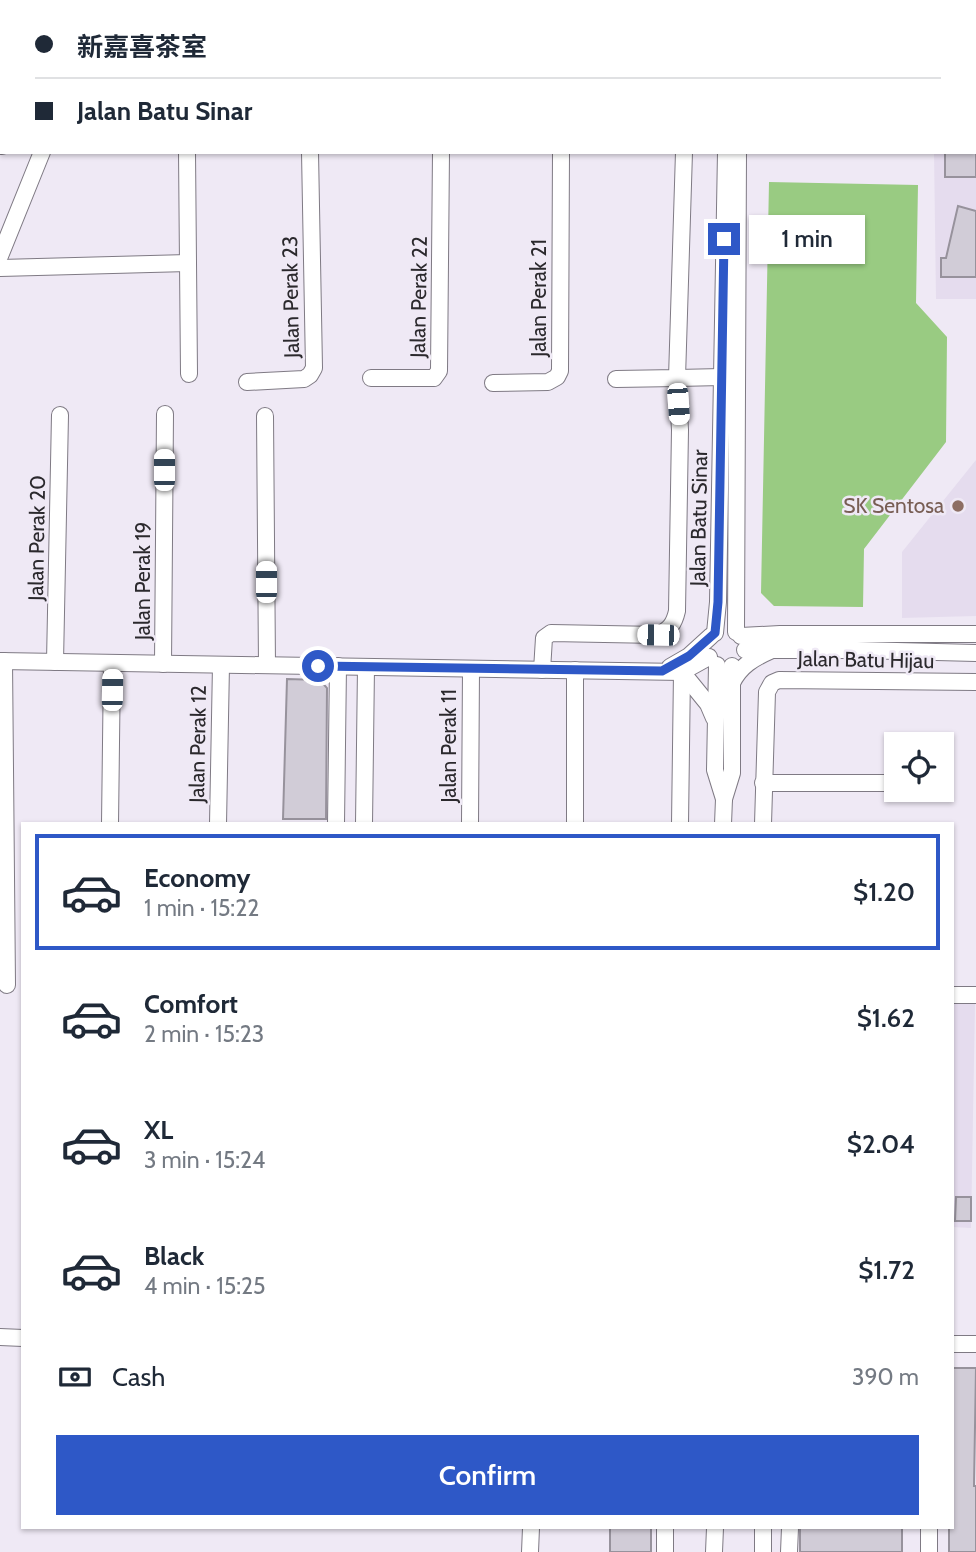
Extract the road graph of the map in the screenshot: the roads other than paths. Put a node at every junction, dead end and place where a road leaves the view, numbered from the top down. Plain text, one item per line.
1 (41, 154) edge
2 (187, 154) edge
3 (310, 154) edge
4 (441, 154) edge
5 (561, 154) edge
6 (684, 154) edge
7 (726, 154) edge
8 (738, 154) edge
9 (0, 256) edge
10 (188, 263) junction
11 (0, 268) edge
12 (189, 374) dead end
13 (722, 377) junction
14 (371, 378) dead end
15 (616, 379) dead end
16 (677, 379) junction
17 (247, 382) dead end
18 (493, 383) dead end
19 (165, 414) dead end
20 (60, 415) dead end
21 (265, 416) dead end
22 (735, 596) junction
23 (780, 634) junction
24 (976, 634) edge
25 (713, 635) junction
26 (741, 640) junction
27 (772, 650) junction
28 (976, 653) edge
29 (2, 662) edge
30 (55, 662) junction
31 (112, 663) junction
32 (720, 663) junction
33 (163, 664) junction
34 (221, 665) junction
35 (267, 665) junction
36 (338, 666) junction
37 (366, 667) junction
38 (471, 669) junction
39 (542, 670) junction
40 (575, 670) junction
41 (662, 671) junction
42 (682, 672) junction
43 (976, 682) edge
44 (732, 685) junction
45 (716, 722) junction
46 (3, 769) edge
47 (763, 783) junction
48 (884, 783) edge
49 (724, 799) junction
50 (110, 822) edge
51 (218, 822) edge
52 (336, 822) edge
53 (364, 822) edge
54 (470, 822) edge
55 (575, 822) edge
56 (680, 822) edge
57 (723, 822) edge
58 (763, 822) edge
59 (3, 875) edge
60 (10, 985) edge
61 (954, 995) edge
62 (976, 995) edge
63 (0, 1337) edge
64 (21, 1338) edge
65 (954, 1344) edge
66 (976, 1344) edge
67 (531, 1529) edge
68 (665, 1529) edge
69 (715, 1529) edge
70 (763, 1529) edge
71 (790, 1529) edge
72 (929, 1529) edge
73 (530, 1552) edge
74 (665, 1552) edge
75 (715, 1552) edge
76 (763, 1552) edge
77 (789, 1552) edge
78 (929, 1552) edge

1 - 9 street
2 - 10 street
3 - 17 street, Jalan Perak 23
4 - 14 street, Jalan Perak 22
5 - 18 street, Jalan Perak 21
6 - 16 street
7 - 13 street, Jalan Batu Sinar
8 - 22 street, Jalan Batu Sinar
10 - 11 street
10 - 12 street
13 - 16 street
13 - 25 street, Jalan Batu Sinar
15 - 16 street
16 - 39 street
19 - 33 street, Jalan Perak 19
20 - 30 street, Jalan Perak 20
21 - 35 street
22 - 23 street
22 - 26 street, Jalan Batu Sinar
23 - 24 street, Jalan Batu Hijau
23 - 26 street, Jalan Batu Hijau
25 - 26 street
25 - 32 street
25 - 41 street
26 - 27 street, Jalan Batu Hijau
26 - 32 street
27 - 28 street, Jalan Batu Hijau
27 - 44 street
29 - 30 street
29 - 46 street
30 - 31 street
31 - 33 street
31 - 50 street
32 - 42 street
32 - 44 street
32 - 45 street
33 - 34 street
34 - 35 street
34 - 51 street, Jalan Perak 12
35 - 36 street
36 - 37 street
36 - 52 street
37 - 38 street
37 - 53 street
38 - 39 street
38 - 54 street, Jalan Perak 11
39 - 40 street
40 - 41 street
40 - 55 street
41 - 42 street
42 - 45 street
42 - 56 street
43 - 47 street, Jalan Batu Hijau
44 - 49 street
45 - 49 street
46 - 59 street
47 - 48 street
47 - 58 street, Jalan Batu Hijau
49 - 57 street
59 - 60 street
61 - 62 street
63 - 64 street
65 - 66 street
67 - 73 street
68 - 74 street
69 - 75 street
70 - 76 street
71 - 77 street
72 - 78 street

